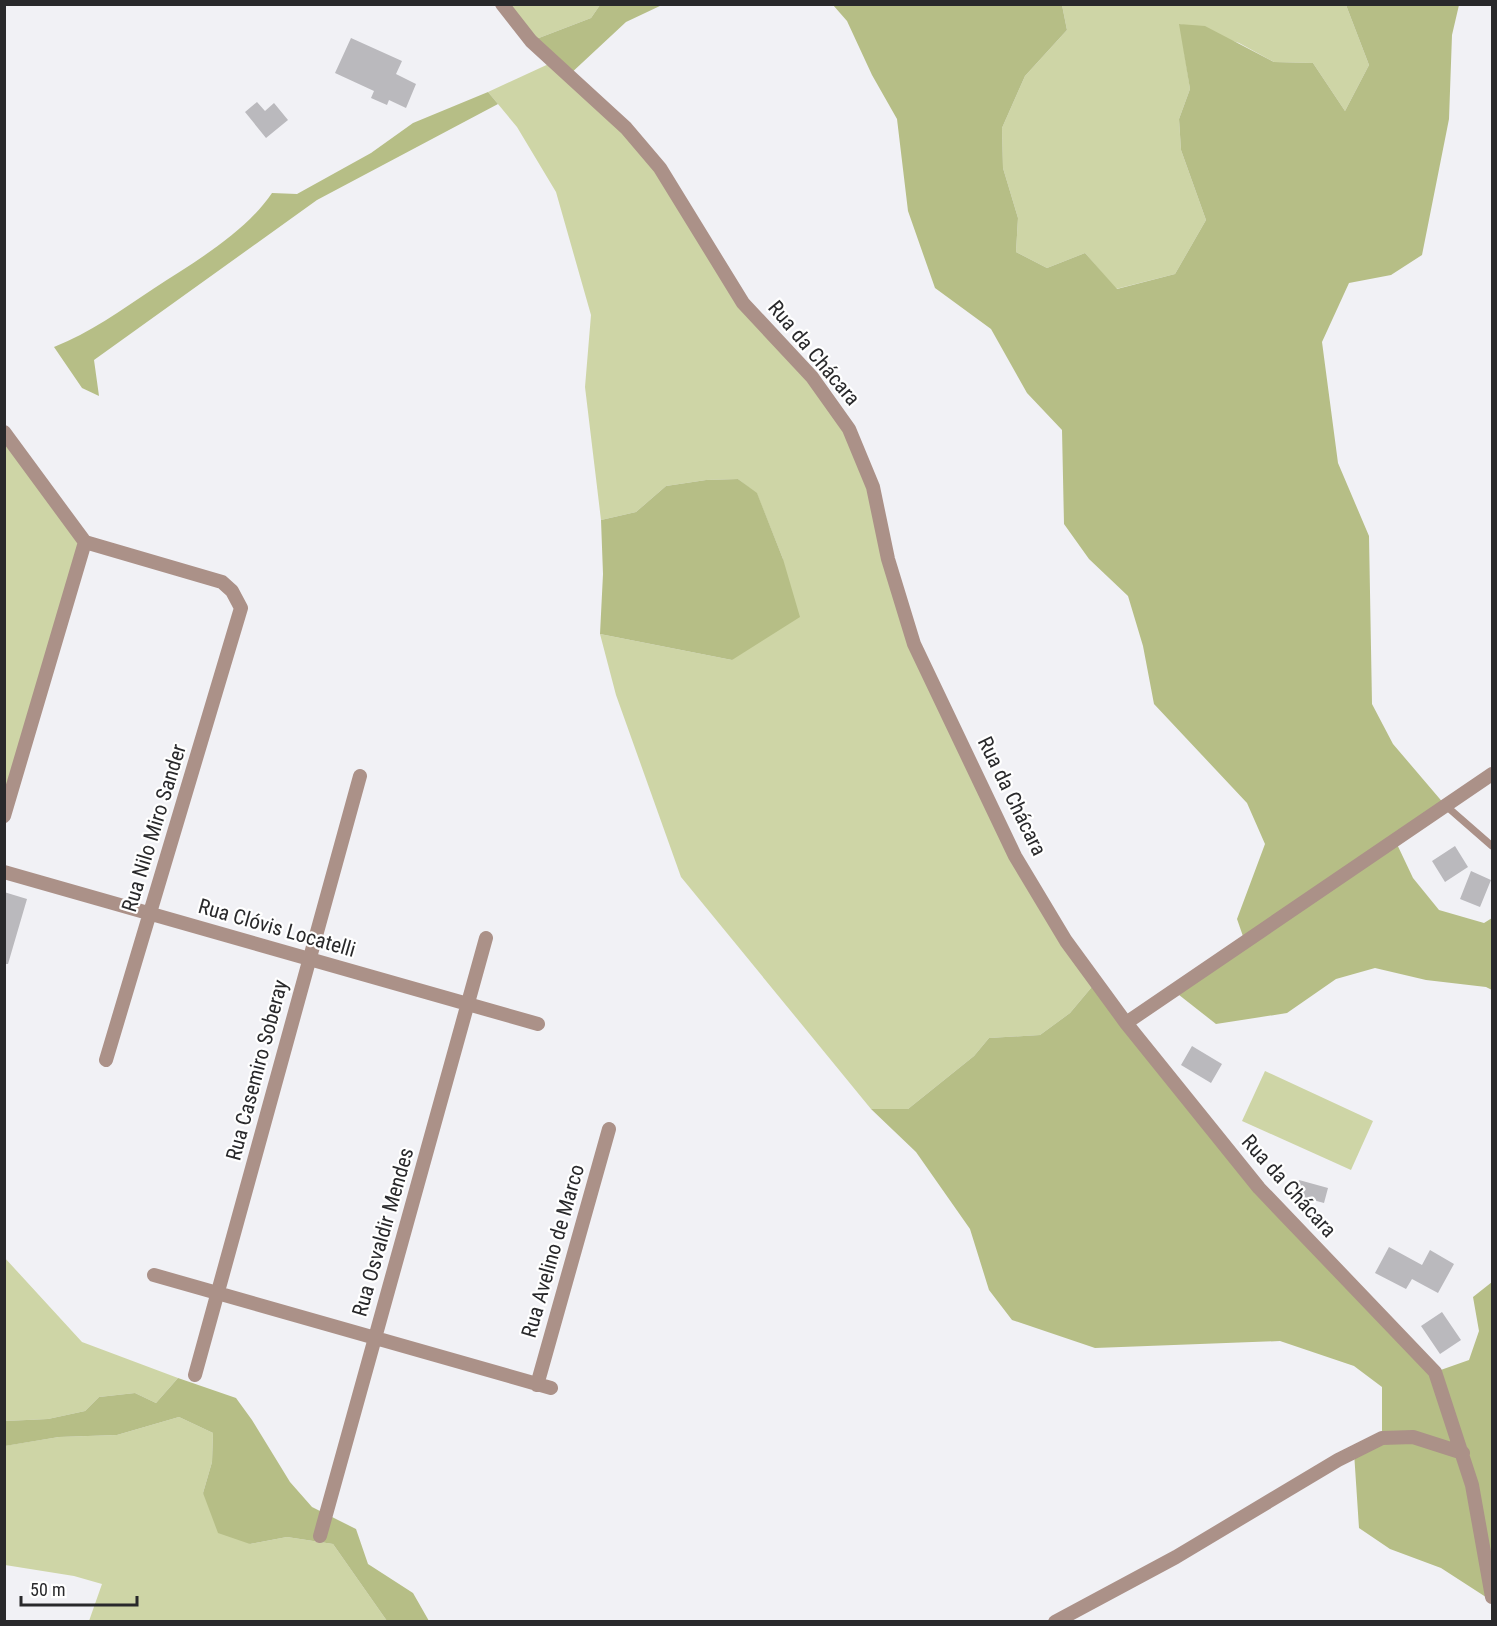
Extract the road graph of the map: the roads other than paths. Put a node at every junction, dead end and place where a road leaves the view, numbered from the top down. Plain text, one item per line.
1 (502, 4) edge
2 (4, 432) edge
3 (85, 542) junction
4 (1492, 774) edge
5 (360, 776) dead end
6 (1445, 805) junction
7 (4, 816) edge
8 (1492, 846) edge
9 (4, 872) edge
10 (150, 913) junction
11 (486, 938) dead end
12 (309, 959) junction
13 (468, 1004) junction
14 (1126, 1023) junction
15 (538, 1024) dead end
16 (106, 1060) dead end
17 (609, 1129) dead end
18 (154, 1275) dead end
19 (218, 1293) junction
20 (375, 1338) junction
21 (195, 1375) dead end
22 (1463, 1453) junction
23 (320, 1536) dead end
24 (1488, 1558) edge
25 (1492, 1597) edge
26 (1055, 1622) edge

1 - 14 street, Rua da Chácara
2 - 3 street
3 - 7 street
3 - 10 street, Rua Nilo Miro Sander
4 - 6 street
5 - 12 street, Rua Casemiro Soberay
6 - 8 lane
6 - 14 street
9 - 10 street, Rua Clóvis Locatelli
10 - 12 street, Rua Clóvis Locatelli
10 - 16 street, Rua Nilo Miro Sander
11 - 13 street, Rua Osvaldir Mendes
12 - 13 street, Rua Clóvis Locatelli
12 - 19 street, Rua Casemiro Soberay
13 - 15 street, Rua Clóvis Locatelli
13 - 20 street, Rua Osvaldir Mendes
14 - 22 street, Rua da Chácara
17 - 20 street, Rua Avelino de Marco
18 - 19 street
19 - 20 street
19 - 21 street, Rua Casemiro Soberay
20 - 23 street, Rua Osvaldir Mendes
22 - 24 street, Rua da Chácara
22 - 26 street
24 - 25 street, Rua da Chácara

